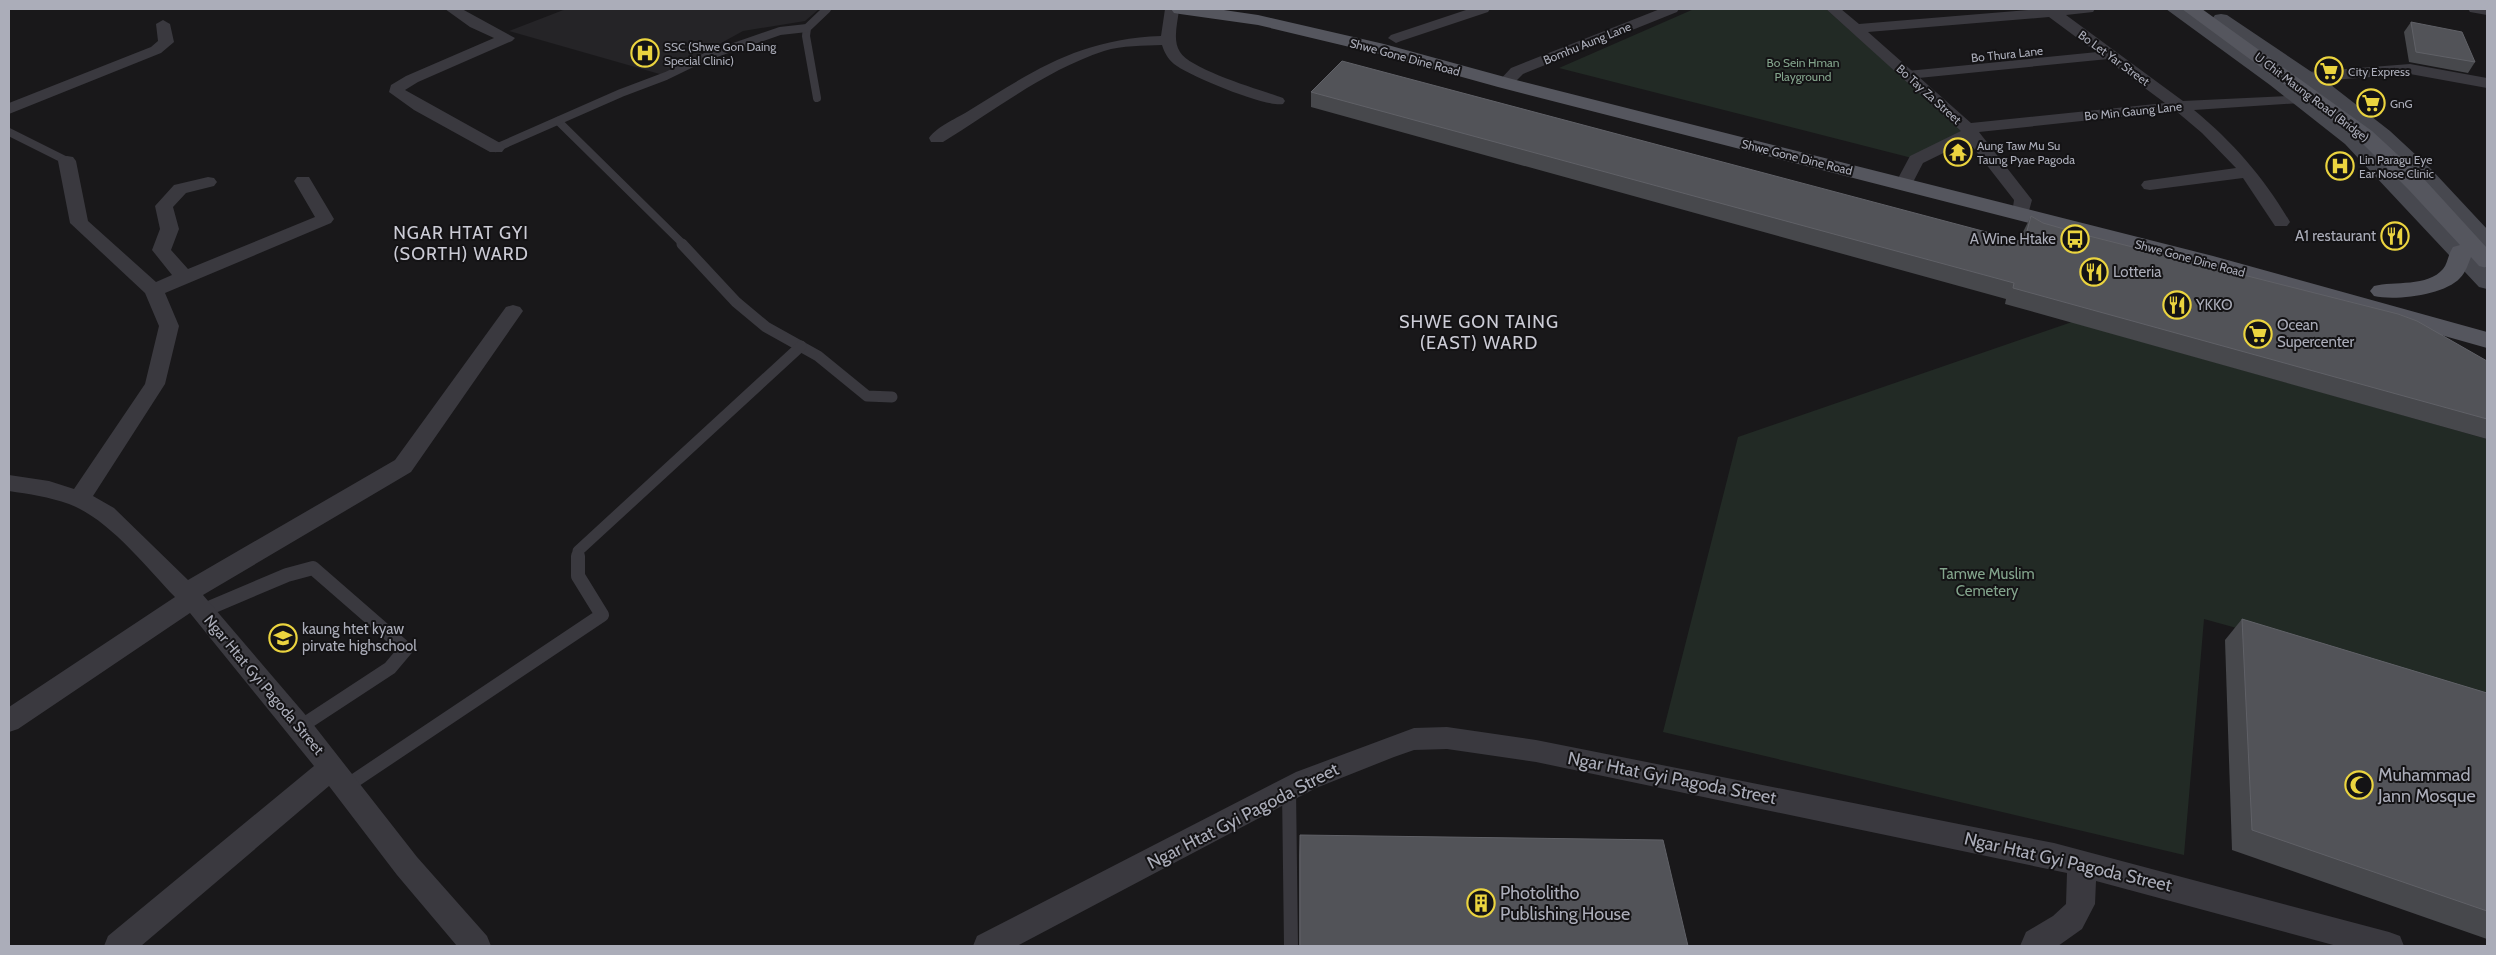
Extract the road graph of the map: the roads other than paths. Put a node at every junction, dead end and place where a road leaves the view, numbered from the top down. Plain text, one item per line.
1 (452, 9) edge
2 (827, 9) edge
3 (1172, 9) edge
4 (1180, 9) edge
5 (1278, 9) edge
6 (1483, 9) edge
7 (1672, 9) edge
8 (1834, 9) edge
9 (2088, 9) edge
10 (2175, 9) edge
11 (2191, 9) edge
12 (2206, 9) edge
13 (2475, 9) edge
14 (2050, 10) edge
15 (2487, 11) edge
16 (1258, 20) junction
17 (163, 24) dead end
18 (807, 28) junction
19 (1856, 29) junction
20 (1396, 38) junction
21 (1168, 40) junction
22 (2108, 55) junction
23 (1908, 75) junction
24 (1511, 77) junction
25 (2306, 77) junction
26 (2487, 83) edge
27 (817, 98) dead end
28 (2300, 98) junction
29 (1277, 101) dead end
30 (2180, 106) junction
31 (9, 109) edge
32 (558, 121) junction
33 (1969, 131) junction
34 (9, 132) edge
35 (937, 138) dead end
36 (496, 148) joint
37 (67, 161) joint
38 (2248, 172) junction
39 (1907, 178) junction
40 (303, 181) dead end
41 (208, 182) dead end
42 (2150, 185) dead end
43 (2025, 214) junction
44 (2281, 222) dead end
45 (2487, 242) edge
46 (2461, 252) junction
47 (2487, 261) edge
48 (184, 277) junction
49 (2487, 282) edge
50 (154, 290) junction
51 (2382, 291) junction
52 (513, 310) dead end
53 (2412, 318) junction
54 (2487, 320) edge
55 (2487, 340) edge
56 (801, 346) junction
57 (2487, 362) edge
58 (892, 397) dead end
59 (9, 483) edge
60 (79, 499) junction
61 (193, 601) junction
62 (9, 721) edge
63 (300, 727) junction
64 (339, 777) junction
65 (1290, 789) junction
66 (2081, 863) junction
67 (119, 946) edge
68 (476, 946) edge
69 (988, 946) edge
70 (1291, 946) edge
71 (2035, 946) edge
72 (2389, 946) edge

1 - 36 street
2 - 18 lane
3 - 21 street
4 - 16 main road, Shwe Gone Dine Road
5 - 16 main road
5 - 20 main road, Shwe Gone Dine Road
6 - 20 street
7 - 24 street, Bomhu Aung Lane
8 - 19 street, Bo Tay Za Street
9 - 14 street
10 - 28 main road
11 - 47 main road, U Chit Maung Road (Bridge)
12 - 25 main road
13 - 15 street
14 - 19 street
14 - 22 street, Bo Let Yar Street
16 - 24 main road, Shwe Gone Dine Road
17 - 31 street
18 - 27 lane
18 - 32 lane
19 - 23 street, Bo Tay Za Street
20 - 24 main road, Shwe Gone Dine Road
21 - 29 street
21 - 35 street
22 - 23 lane, Bo Thura Lane
22 - 30 street, Bo Let Yar Street
23 - 33 street, Bo Tay Za Street
24 - 39 main road, Shwe Gone Dine Road
25 - 26 street
25 - 45 main road
28 - 30 street, Bo Min Gaung Lane
28 - 46 main road
30 - 33 street, Bo Min Gaung Lane
30 - 38 street, Bo Let Yar Street
32 - 36 lane
32 - 56 lane
33 - 39 street
33 - 43 street, Bo Tay Za Street
34 - 37 lane
37 - 50 street
38 - 42 street
38 - 44 street, Bo Let Yar Street
39 - 43 main road, Shwe Gone Dine Road
40 - 48 street
41 - 48 street
43 - 51 main road, Shwe Gone Dine Road
43 - 53 main road, Shwe Gone Dine Road
46 - 49 main road
46 - 51 main road
48 - 50 street
50 - 60 street
51 - 54 main road, Shwe Gone Dine Road
52 - 61 street
53 - 55 main road
53 - 57 main road
56 - 58 lane
56 - 64 lane
59 - 60 street, Ngar Htat Gyi Pagoda Street
60 - 61 street, Ngar Htat Gyi Pagoda Street
61 - 62 street
61 - 63 street, Ngar Htat Gyi Pagoda Street
61 - 63 lane
63 - 64 street, Ngar Htat Gyi Pagoda Street
64 - 67 street
64 - 68 street, Ngar Htat Gyi Pagoda Street
65 - 66 street, Ngar Htat Gyi Pagoda Street
65 - 69 street, Ngar Htat Gyi Pagoda Street
65 - 70 lane
66 - 71 street
66 - 72 street, Ngar Htat Gyi Pagoda Street

